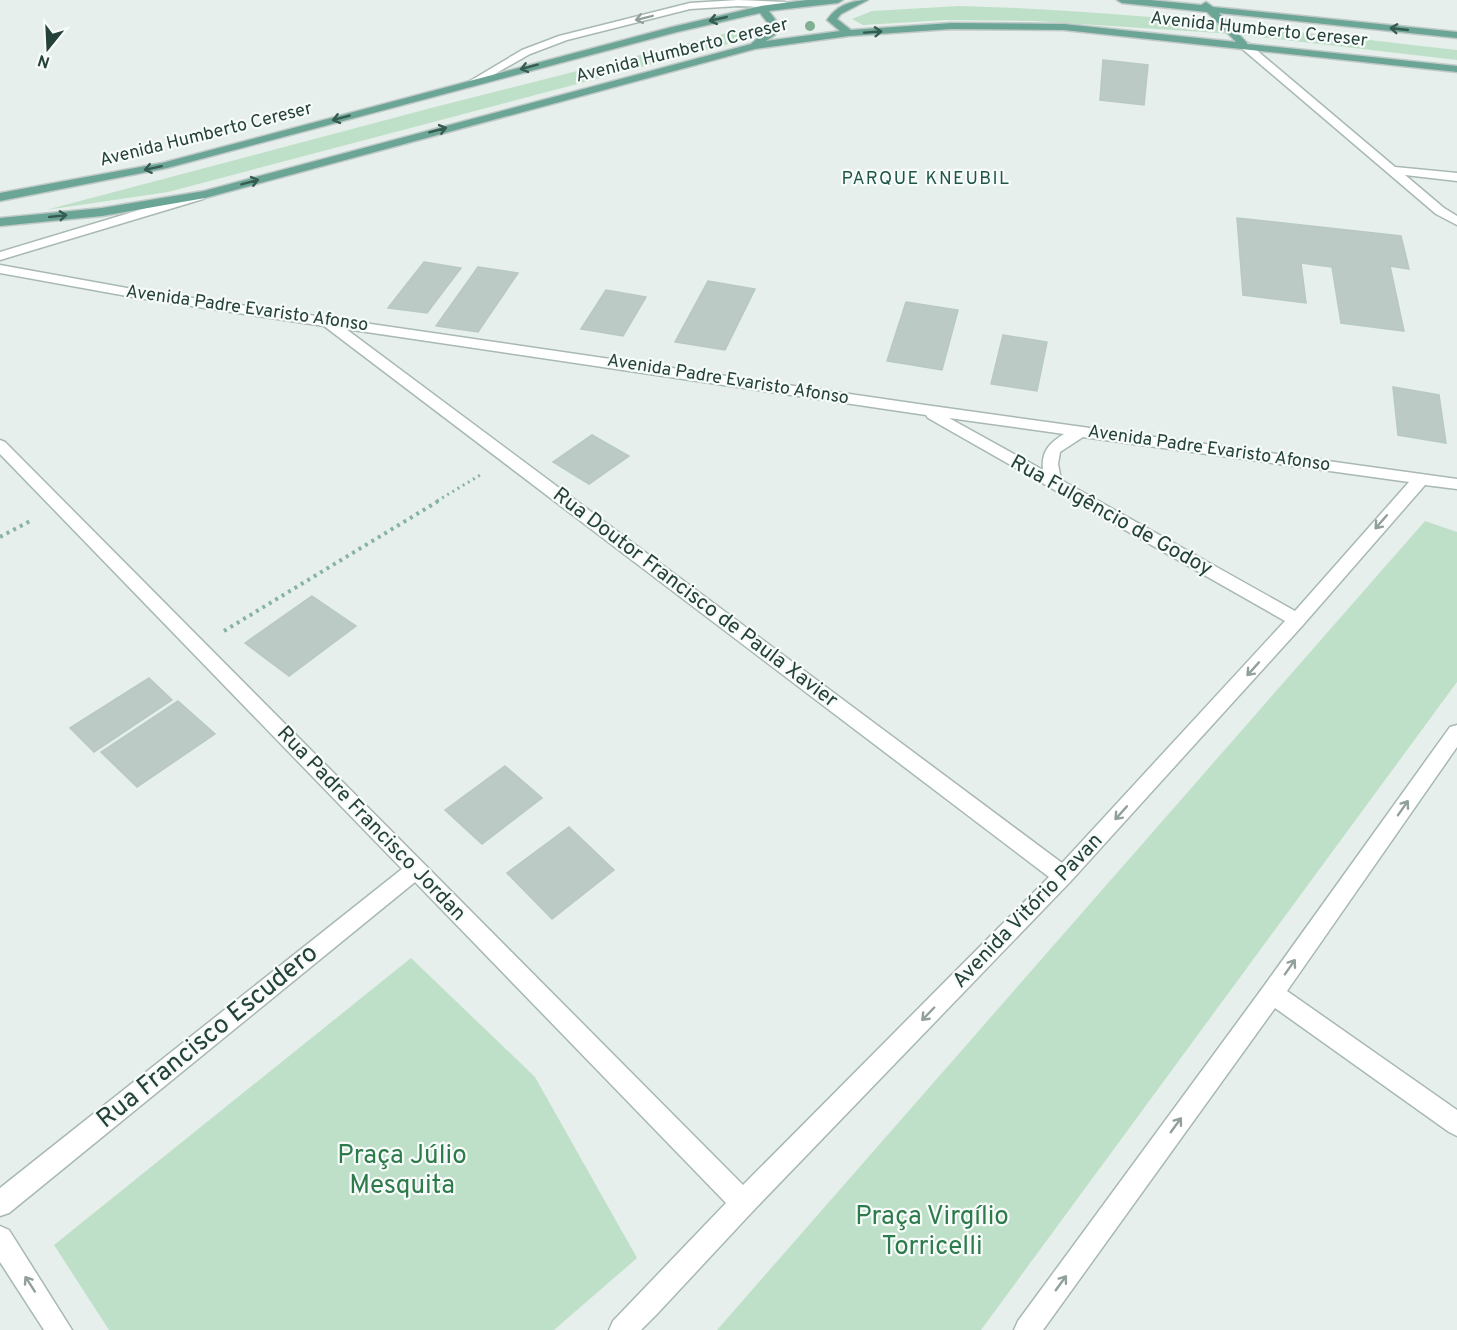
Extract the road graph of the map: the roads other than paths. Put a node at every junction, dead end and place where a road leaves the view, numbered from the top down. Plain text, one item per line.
1 (838, 0) edge
2 (863, 0) edge
3 (1122, 0) edge
4 (1200, 0) edge
5 (785, 5) junction
6 (762, 9) junction
7 (1210, 9) junction
8 (849, 33) junction
9 (1457, 35) edge
10 (1245, 45) junction
11 (754, 46) junction
12 (1457, 69) edge
13 (475, 81) junction
14 (1392, 170) junction
15 (1457, 177) edge
16 (205, 194) junction
17 (0, 197) edge
18 (1457, 220) edge
19 (0, 222) edge
20 (0, 256) edge
21 (0, 269) edge
22 (326, 321) junction
23 (925, 410) junction
24 (1082, 432) junction
25 (0, 445) edge
26 (1421, 479) junction
27 (1054, 484) junction
28 (1457, 484) edge
29 (1297, 620) junction
30 (1457, 732) edge
31 (415, 870) junction
32 (1064, 876) junction
33 (1272, 993) junction
34 (1457, 1124) edge
35 (743, 1203) junction
36 (0, 1204) edge
37 (0, 1239) edge
38 (59, 1330) edge
39 (622, 1330) edge
40 (1027, 1330) edge

1 - 5 main road, Avenida Humberto Cereser
2 - 8 main road
3 - 7 main road, Avenida Humberto Cereser
4 - 7 main road
5 - 6 main road, Avenida Humberto Cereser
5 -> 13 street
6 - 11 main road
6 -> 13 main road, Avenida Humberto Cereser
9 -> 7 main road, Avenida Humberto Cereser
7 - 10 main road
8 -> 10 main road, Avenida Humberto Cereser
8 - 11 main road, Avenida Humberto Cereser
10 - 12 main road, Avenida Humberto Cereser
10 - 14 street
16 -> 11 main road, Avenida Humberto Cereser
13 -> 17 main road, Avenida Humberto Cereser
14 - 15 street
14 - 18 street
19 -> 16 main road, Avenida Humberto Cereser
16 - 20 street
21 - 22 street, Avenida Padre Evaristo Afonso
22 - 23 street, Avenida Padre Evaristo Afonso
22 - 32 street, Rua Doutor Francisco de Paula Xavier
23 - 24 street, Avenida Padre Evaristo Afonso
23 - 27 street, Rua Fulgêncio de Godoy
24 - 26 street, Avenida Padre Evaristo Afonso
24 - 27 street
25 - 31 street, Rua Padre Francisco Jordan
26 - 28 street, Avenida Padre Evaristo Afonso
26 -> 29 street, Avenida Vitório Pavan
27 - 29 street, Rua Fulgêncio de Godoy
29 -> 32 street, Avenida Vitório Pavan
33 -> 30 street
31 - 35 street, Rua Padre Francisco Jordan
31 - 36 street, Rua Francisco Escudero
32 -> 35 street, Avenida Vitório Pavan
33 - 34 street
40 -> 33 street
35 - 39 street, Avenida Vitório Pavan
38 -> 37 street

